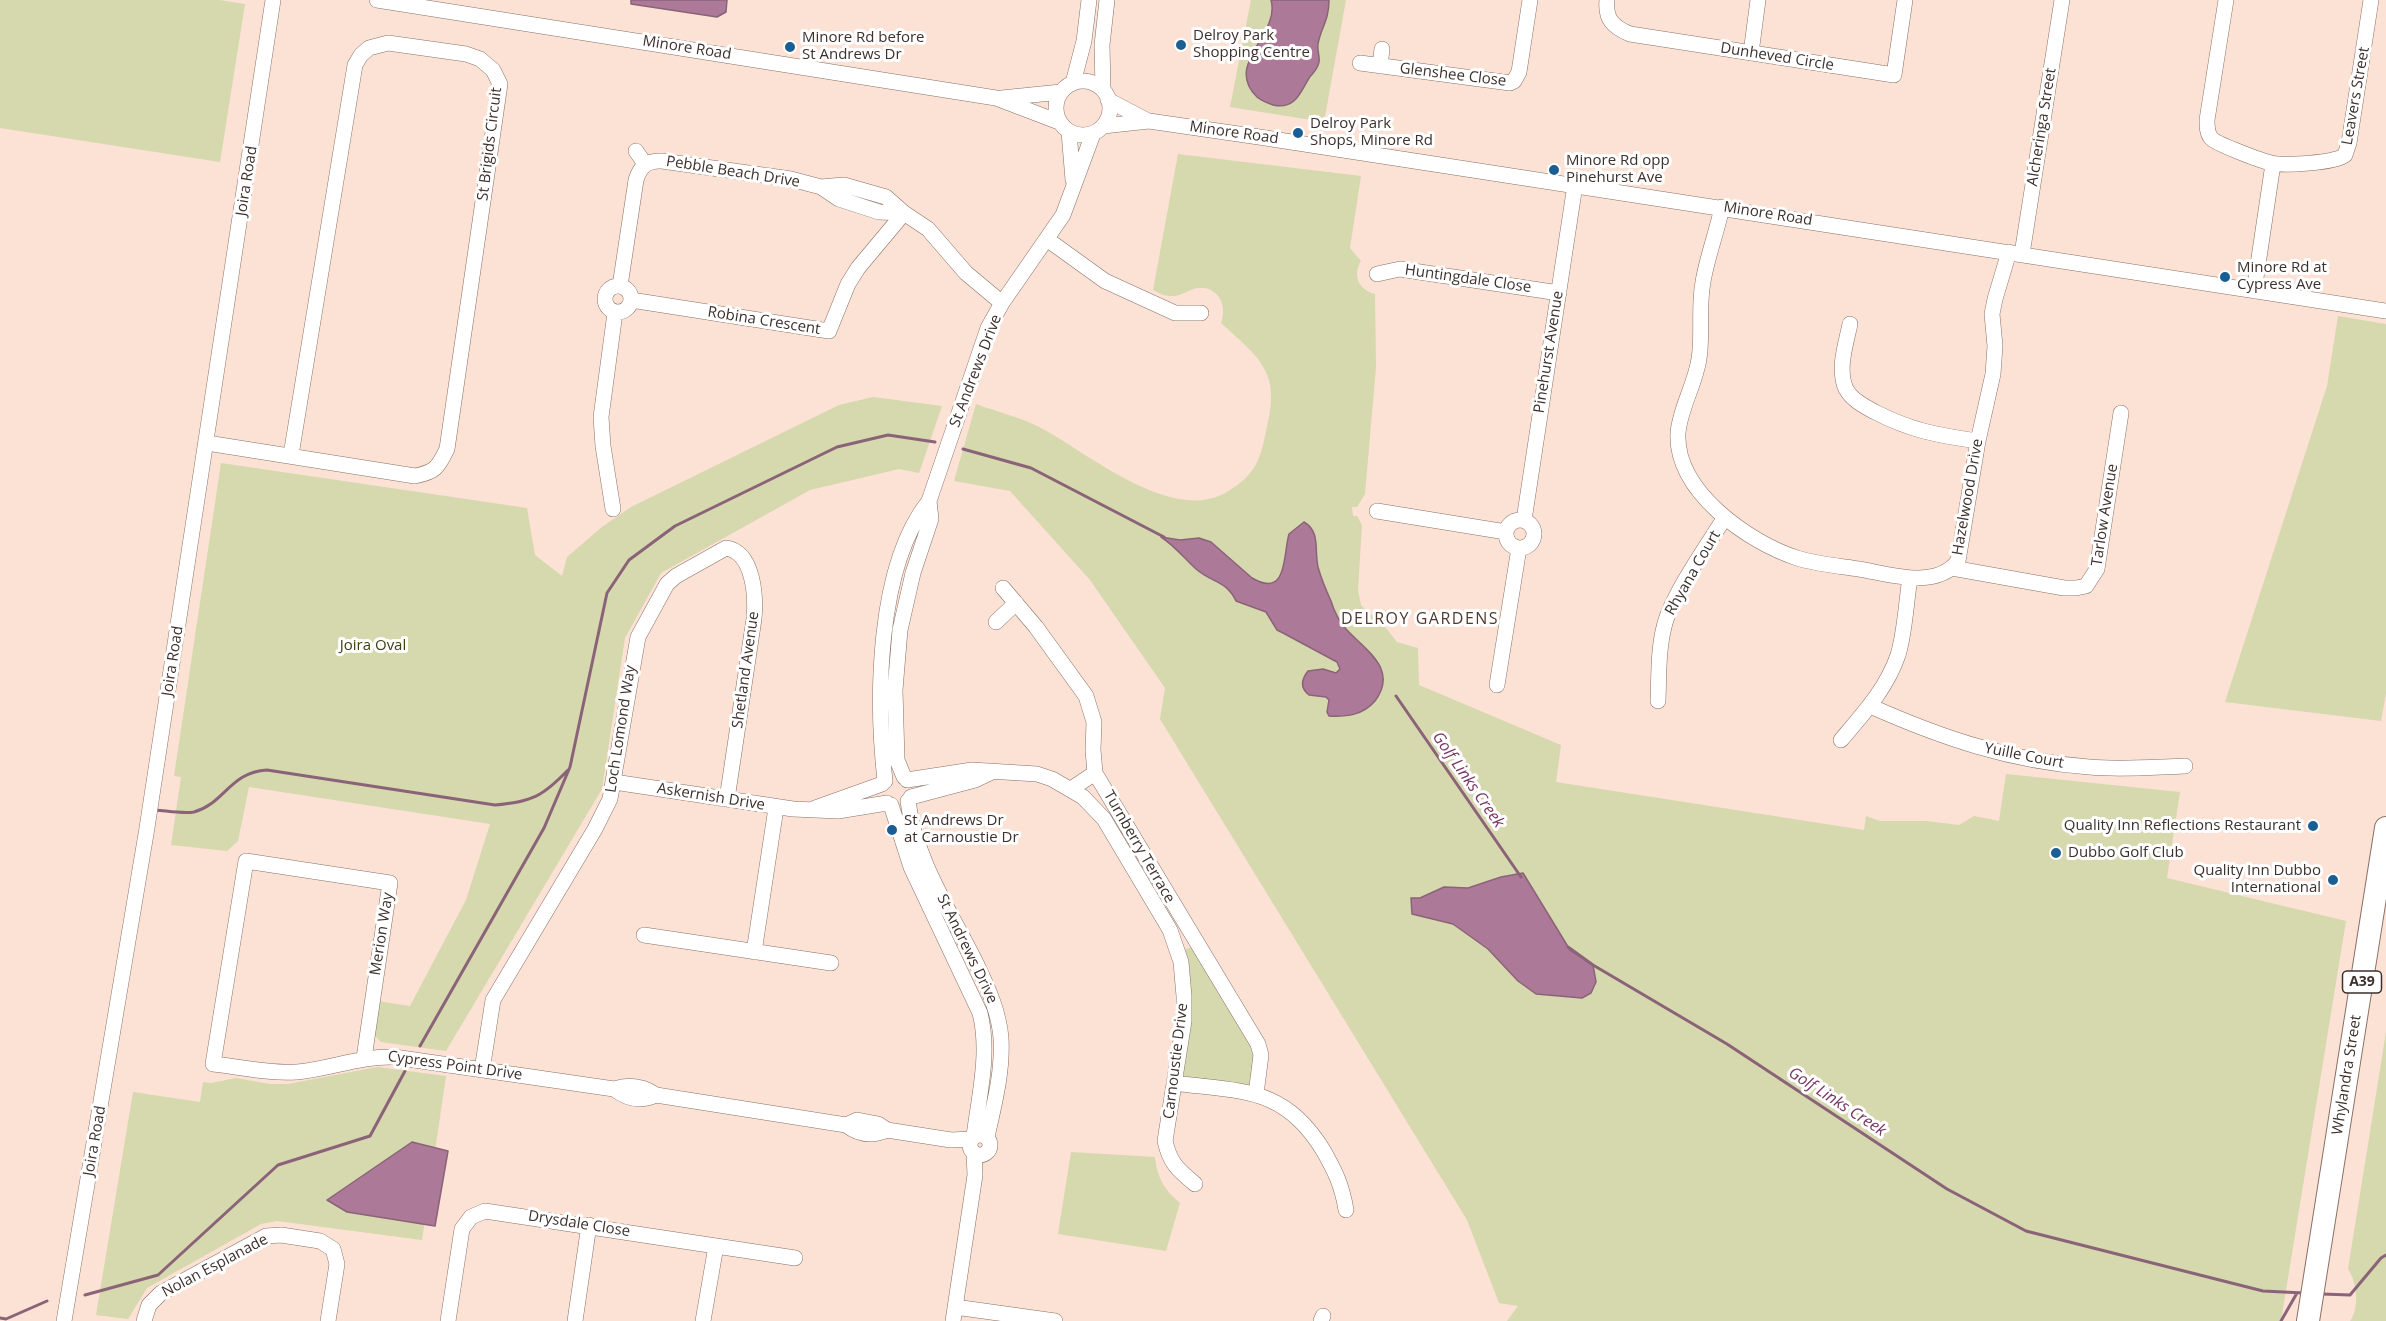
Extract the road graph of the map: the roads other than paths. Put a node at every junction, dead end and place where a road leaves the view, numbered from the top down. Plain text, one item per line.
1 (273, 0) edge
2 (377, 0) edge
3 (1089, 0) edge
4 (1107, 0) edge
5 (1530, 0) edge
6 (1607, 0) edge
7 (1758, 0) edge
8 (1905, 0) edge
9 (2062, 0) edge
10 (2226, 0) edge
11 (2372, 0) edge
12 (1382, 49) dead end
13 (1750, 53) junction
14 (1360, 63) dead end
15 (1380, 66) junction
16 (1067, 88) junction
17 (1106, 95) junction
18 (996, 98) junction
19 (1149, 121) junction
20 (1064, 127) junction
21 (1098, 130) junction
22 (636, 151) dead end
23 (645, 164) junction
24 (2273, 164) junction
25 (1575, 185) junction
26 (1073, 186) junction
27 (1722, 207) junction
28 (904, 213) junction
29 (1048, 240) junction
30 (2015, 253) junction
31 (1377, 274) dead end
32 (620, 286) junction
33 (2254, 291) junction
34 (1558, 292) junction
35 (631, 300) junction
36 (1002, 303) junction
37 (2386, 311) edge
38 (615, 313) junction
39 (1201, 313) dead end
40 (1850, 324) dead end
41 (2121, 413) dead end
42 (1978, 441) junction
43 (207, 443) junction
44 (291, 455) junction
45 (929, 501) junction
46 (613, 509) dead end
47 (1377, 511) dead end
48 (1725, 518) junction
49 (1524, 520) junction
50 (1506, 532) junction
51 (1520, 548) junction
52 (732, 549) joint
53 (1952, 568) junction
54 (1910, 578) junction
55 (1002, 588) dead end
56 (1016, 603) junction
57 (996, 622) dead end
58 (1497, 685) dead end
59 (1658, 701) dead end
60 (1870, 706) junction
61 (1841, 740) dead end
62 (2185, 766) dead end
63 (995, 771) junction
64 (1095, 773) junction
65 (906, 779) junction
66 (614, 782) junction
67 (884, 783) junction
68 (1071, 789) junction
69 (727, 799) junction
70 (910, 799) junction
71 (889, 804) junction
72 (776, 808) junction
73 (809, 810) junction
74 (2386, 828) edge
75 (246, 861) joint
76 (644, 936) dead end
77 (754, 952) junction
78 (831, 963) dead end
79 (364, 1058) junction
80 (482, 1070) junction
81 (1174, 1083) junction
82 (1256, 1094) junction
83 (977, 1144) junction
84 (1195, 1184) dead end
85 (1347, 1210) dead end
86 (589, 1225) junction
87 (716, 1246) junction
88 (795, 1258) dead end
89 (954, 1314) edge
90 (2309, 1317) edge
91 (64, 1321) edge
92 (144, 1321) edge
93 (328, 1321) edge
94 (448, 1321) edge
95 (575, 1321) edge
96 (703, 1321) edge
97 (1055, 1321) edge

1 - 43 street, Joira Road
2 - 18 street, Minore Road
3 - 16 street
4 - 17 street
5 - 15 street, Glenshee Close
6 - 13 street, Dunheved Circle
7 - 13 street
8 - 13 street, Dunheved Circle
9 - 30 street, Alcheringa Street
10 - 24 street
11 - 24 street, Leavers Street
12 - 15 street, Glenshee Close
14 - 15 street, Glenshee Close
16 - 17 street
16 - 18 street, Minore Road
16 - 20 street
17 - 19 street, Minore Road
17 - 21 street
18 - 20 street, Minore Road
19 - 21 street, Minore Road
19 - 25 street, Minore Road
20 - 21 street
20 - 26 street, St Andrews Drive
21 - 26 street, St Andrews Drive
22 - 23 street, Pebble Beach Drive
23 - 28 street, Pebble Beach Drive
23 - 32 street, Pebble Beach Drive
24 - 33 street
25 - 27 street, Minore Road
25 - 34 street, Pinehurst Avenue
26 - 29 street, St Andrews Drive
27 - 30 street, Minore Road
27 - 48 street, Hazelwood Drive
28 - 35 street, Robina Crescent
28 - 36 street, Pebble Beach Drive
29 - 36 street, St Andrews Drive
29 - 39 street
30 - 33 street, Minore Road
30 - 42 street, Hazelwood Drive
31 - 34 street, Huntingdale Close
32 - 35 street
32 - 38 street
33 - 37 street, Minore Road
34 - 49 street, Pinehurst Avenue
35 - 38 street
36 - 45 street, St Andrews Drive
38 - 46 street
40 - 42 street
41 - 53 street, Tarlow Avenue
42 - 53 street, Hazelwood Drive
43 - 44 street, St Brigids Circuit
43 - 91 street, Joira Road
44 - 44 street, St Brigids Circuit
45 - 65 street, St Andrews Drive
45 - 67 street, St Andrews Drive
47 - 50 street
48 - 54 street, Hazelwood Drive
48 - 59 street, Rhyana Court
49 - 50 street
49 - 51 street
50 - 51 street
51 - 58 street
52 - 66 street, Loch Lomond Way
52 - 69 street, Shetland Avenue
53 - 54 street, Hazelwood Drive
54 - 60 street
55 - 56 street, Turnberry Terrace
56 - 57 street
56 - 64 street, Turnberry Terrace
60 - 61 street
60 - 62 street, Yuille Court
63 - 65 street, Carnoustie Drive
63 - 68 street, Carnoustie Drive
63 - 70 street, Carnoustie Drive
64 - 68 street
64 - 82 street, Turnberry Terrace
65 - 67 street
65 - 70 street
66 - 69 street, Askernish Drive
66 - 80 street, Loch Lomond Way
67 - 71 street
67 - 73 street, Askernish Drive
68 - 81 street, Carnoustie Drive
69 - 72 street, Askernish Drive
70 - 71 street
70 - 83 street, St Andrews Drive
71 - 73 street, Askernish Drive
71 - 83 street, St Andrews Drive
72 - 73 street, Askernish Drive
72 - 77 street
74 - 90 highway, Whylandra Street / A39
75 - 79 street, Merion Way
75 - 79 street, Cypress Point Drive
76 - 77 street
77 - 78 street
79 - 80 street, Cypress Point Drive
80 - 83 street, Cypress Point Drive
81 - 82 street
81 - 84 street, Carnoustie Drive
82 - 85 street
83 - 89 street
86 - 87 street, Drysdale Close
86 - 94 street, Drysdale Close
86 - 95 street
87 - 88 street, Drysdale Close
87 - 96 street
89 - 97 street
92 - 93 street, Nolan Esplanade

